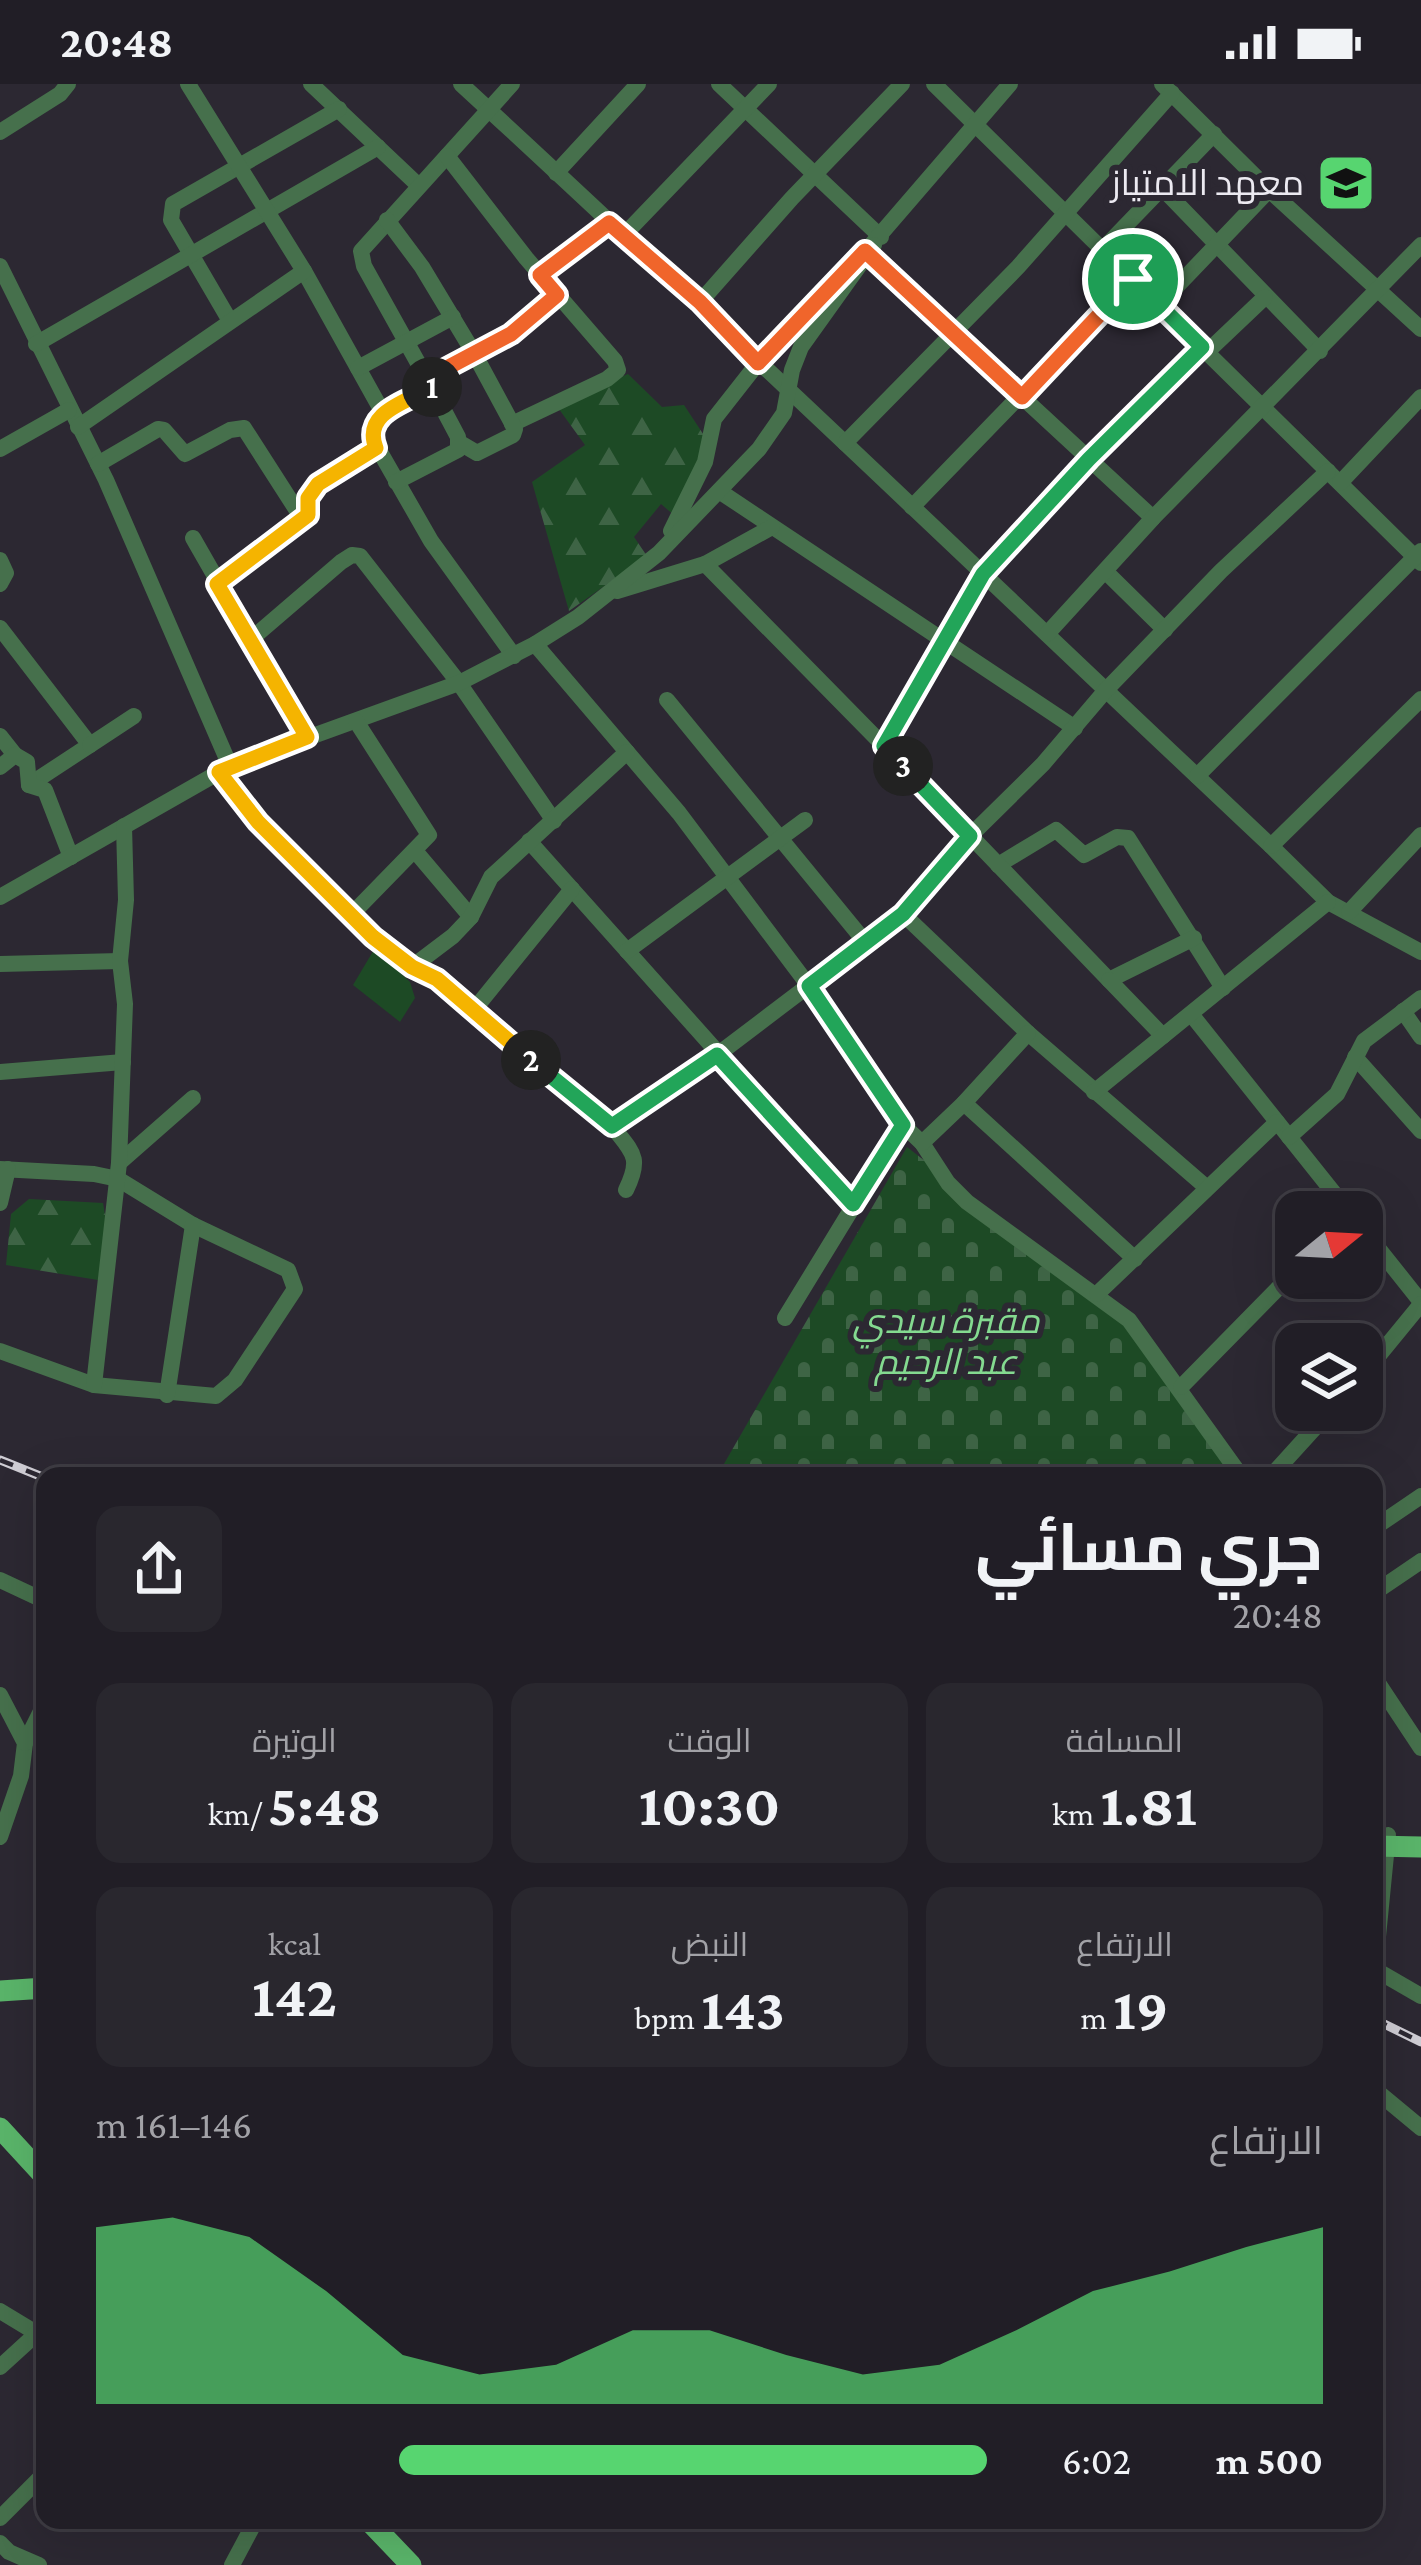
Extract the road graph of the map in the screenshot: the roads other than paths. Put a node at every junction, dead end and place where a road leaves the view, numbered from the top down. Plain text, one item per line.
1 (68, 84) edge
2 (188, 84) edge
3 (311, 84) edge
4 (461, 84) edge
5 (512, 84) edge
6 (638, 84) edge
7 (719, 84) edge
8 (769, 84) edge
9 (902, 84) edge
10 (934, 84) edge
11 (1010, 84) edge
12 (1167, 88) edge
13 (338, 109) junction
14 (490, 110) junction
15 (746, 110) junction
16 (977, 126) junction
17 (0, 132) edge
18 (1214, 134) junction
19 (378, 147) junction
20 (447, 156) junction
21 (241, 166) junction
22 (556, 173) junction
23 (814, 175) junction
24 (418, 185) junction
25 (1162, 188) junction
26 (1268, 190) junction
27 (267, 210) junction
28 (1065, 212) junction
29 (387, 220) junction
30 (609, 223) junction
31 (623, 236) junction
32 (1421, 245) edge
33 (1216, 246) junction
34 (872, 247) junction
35 (1102, 249) junction
36 (192, 256) junction
37 (0, 266) edge
38 (304, 271) junction
39 (540, 275) junction
40 (1133, 279) junction
41 (1378, 288) junction
42 (557, 295) junction
43 (1265, 297) junction
44 (700, 302) junction
45 (1159, 305) junction
46 (453, 316) junction
47 (230, 321) junction
48 (1421, 329) edge
49 (954, 334) junction
50 (408, 340) junction
51 (36, 344) junction
52 (1204, 350) junction
53 (1320, 351) junction
54 (475, 355) junction
55 (758, 363) junction
56 (358, 368) junction
57 (430, 383) junction
58 (790, 395) junction
59 (1022, 397) junction
60 (1421, 397) edge
61 (1263, 408) junction
62 (383, 413) junction
63 (73, 418) junction
64 (512, 424) junction
65 (460, 443) junction
66 (845, 443) junction
67 (376, 448) junction
68 (0, 449) edge
69 (1089, 459) junction
70 (705, 462) junction
71 (98, 464) junction
72 (1334, 477) junction
73 (396, 482) junction
74 (723, 486) junction
75 (913, 507) junction
76 (1153, 518) junction
77 (303, 520) junction
78 (772, 526) junction
79 (193, 538) dead end
80 (659, 553) junction
81 (1419, 557) edge
82 (0, 560) edge
83 (705, 564) junction
84 (1105, 571) junction
85 (983, 574) junction
86 (0, 584) edge
87 (217, 584) junction
88 (611, 592) junction
89 (0, 628) edge
90 (1165, 630) junction
91 (1047, 634) junction
92 (249, 641) junction
93 (945, 642) junction
94 (536, 644) junction
95 (514, 656) junction
96 (459, 683) junction
97 (1106, 690) junction
98 (1421, 699) edge
99 (667, 700) dead end
100 (134, 716) dead end
101 (356, 721) junction
102 (1075, 728) junction
103 (0, 736) edge
104 (307, 737) junction
105 (89, 745) junction
106 (884, 746) junction
107 (626, 752) junction
108 (8, 761) edge
109 (225, 769) junction
110 (1197, 776) junction
111 (29, 785) junction
112 (805, 820) dead end
113 (554, 821) junction
114 (124, 826) junction
115 (1421, 835) edge
116 (970, 836) junction
117 (780, 838) junction
118 (529, 842) junction
119 (1271, 846) junction
120 (416, 852) junction
121 (71, 857) junction
122 (998, 865) junction
123 (727, 877) junction
124 (572, 889) junction
125 (0, 897) edge
126 (1328, 902) junction
127 (1349, 912) junction
128 (903, 914) junction
129 (351, 915) junction
130 (471, 916) junction
131 (1194, 938) junction
132 (866, 943) junction
133 (627, 951) junction
134 (1421, 952) edge
135 (120, 961) junction
136 (0, 964) edge
137 (412, 967) junction
138 (1109, 980) junction
139 (809, 986) junction
140 (1223, 988) junction
141 (1421, 998) edge
142 (473, 1010) junction
143 (1403, 1011) junction
144 (1191, 1014) junction
145 (1028, 1033) junction
146 (1163, 1036) junction
147 (1421, 1036) edge
148 (717, 1055) junction
149 (1355, 1057) junction
150 (123, 1062) junction
151 (0, 1072) edge
152 (1094, 1093) junction
153 (193, 1098) dead end
154 (964, 1103) junction
155 (1277, 1122) junction
156 (903, 1125) junction
157 (612, 1126) junction
158 (1421, 1131) edge
159 (1289, 1137) junction
160 (922, 1143) junction
161 (4, 1169) edge
162 (118, 1171) junction
163 (1206, 1187) junction
164 (626, 1190) dead end
165 (1332, 1191) edge
166 (0, 1203) edge
167 (853, 1204) junction
168 (193, 1225) junction
169 (1383, 1255) edge
170 (1135, 1258) junction
171 (1275, 1291) edge
172 (1096, 1294) junction
173 (1421, 1303) edge
174 (785, 1318) dead end
175 (1383, 1350) edge
176 (0, 1351) edge
177 (94, 1385) junction
178 (1181, 1387) junction
179 (167, 1395) junction
180 (1312, 1431) edge
181 (1235, 1467) edge
182 (1279, 1467) edge
183 (1419, 1502) edge
184 (1383, 1523) edge
185 (1421, 1561) edge
186 (0, 1580) edge
187 (1383, 1587) edge
188 (36, 1597) edge
189 (1383, 1690) edge
190 (0, 1695) edge
191 (36, 1724) edge
192 (1420, 1745) edge
193 (25, 1752) junction
194 (36, 1761) edge
195 (1421, 1835) edge
196 (0, 1837) edge
197 (1383, 1841) edge
198 (1383, 1841) edge
199 (1421, 1847) edge
200 (1383, 1976) edge
201 (1394, 1980) junction
202 (1421, 1980) edge
203 (36, 1989) edge
204 (0, 1991) edge
205 (1421, 1996) edge
206 (1383, 2096) edge
207 (1421, 2128) edge
208 (1, 2130) edge
209 (36, 2167) edge
210 (0, 2311) edge
211 (36, 2328) edge
212 (36, 2335) edge
213 (0, 2367) edge
214 (36, 2482) edge
215 (0, 2518) edge
216 (251, 2529) edge
217 (377, 2529) edge
218 (0, 2543) edge
219 (16, 2561) edge
220 (39, 2565) edge
221 (232, 2565) edge
222 (411, 2565) edge

1 - 17 street
2 - 21 street
3 - 13 street
4 - 14 street
5 - 14 street
6 - 22 street
7 - 15 street
8 - 15 street
9 - 23 street
10 - 16 street
11 - 16 street
12 - 18 street
12 - 28 street
13 - 19 street
13 - 21 street
14 - 20 street
14 - 22 street
15 - 23 street
15 - 31 street
16 - 28 street
16 - 34 street
18 - 25 street
18 - 26 street
19 - 24 street
19 - 27 street
20 - 24 street
20 - 39 street
21 - 27 street
21 - 36 street
22 - 30 street
23 - 34 street
23 - 44 street
24 - 29 street
25 - 33 street
25 - 35 street
26 - 33 street
26 - 41 street
27 - 36 street
27 - 38 street
28 - 35 street
28 - 49 street
29 - 46 street
29 - 50 street
30 - 31 street
30 - 39 street
31 - 44 street
32 - 41 street
33 - 43 street
33 - 45 street
34 - 49 street
34 - 55 street
34 - 58 street
35 - 40 street
36 - 47 street
36 - 51 street
37 - 51 street
38 - 47 street
38 - 56 street
39 - 42 street
40 - 45 street
40 - 59 street
41 - 48 street
41 - 53 street
42 - 54 street
42 - 64 street
43 - 52 street
43 - 53 street
44 - 55 street
45 - 52 street
46 - 50 street
46 - 54 street
47 - 63 street
49 - 59 street
49 - 66 street
50 - 56 street
50 - 57 street
51 - 63 street
52 - 61 street
52 - 69 street
53 - 61 street
54 - 57 street
54 - 64 street
55 - 58 street
55 - 70 street
56 - 62 street
57 - 62 street
57 - 65 street
58 - 66 street
58 - 74 street
59 - 69 street
59 - 75 street
60 - 72 street
61 - 72 street
61 - 76 street
62 - 67 street
63 - 68 street
63 - 71 street
64 - 65 street
65 - 73 street
66 - 75 street
67 - 73 street
67 - 77 street
69 - 76 street
69 - 85 street
70 - 74 street
70 - 80 street
71 - 77 street
71 - 109 street
72 - 81 street
72 - 90 street
73 - 95 street
74 - 78 street
74 - 80 street
75 - 85 street
76 - 84 street
77 - 87 street
78 - 83 street
78 - 93 street
79 - 87 street
80 - 88 street
81 - 110 street
82 - 86 street
83 - 88 street
83 - 106 street
84 - 90 street
84 - 91 street
85 - 91 street
85 - 93 street
87 - 92 street
88 - 94 street
89 - 105 street
90 - 97 street
91 - 97 street
92 - 96 street
92 - 104 street
93 - 102 street
93 - 106 street
94 - 95 street
94 - 107 street
95 - 96 street
96 - 101 street
96 - 113 street
97 - 102 street
97 - 110 street
98 - 119 street
99 - 117 street
100 - 105 street
101 - 104 street
101 - 120 street
102 - 116 street
103 - 108 street
104 - 109 street
105 - 111 street
106 - 116 street
107 - 113 street
107 - 123 street
108 - 111 street
109 - 114 street
109 - 129 street
110 - 119 street
111 - 121 street
112 - 117 street
113 - 118 street
114 - 121 street
114 - 135 street
115 - 127 street
116 - 122 street
116 - 128 street
117 - 123 street
117 - 132 street
118 - 124 street
118 - 130 street
119 - 126 street
120 - 129 street
120 - 130 street
121 - 125 street
122 - 131 street
122 - 138 street
123 - 133 street
123 - 139 street
124 - 133 street
124 - 142 street
126 - 127 street
126 - 140 street
127 - 134 street
128 - 132 street
128 - 145 street
129 - 137 street
130 - 137 street
131 - 138 street
131 - 140 street
132 - 139 street
133 - 148 street
135 - 136 street
135 - 150 street
137 - 142 street
138 - 146 street
139 - 148 street
139 - 156 street
140 - 144 street
141 - 143 street
142 - 157 street
143 - 147 street
143 - 149 street
144 - 146 street
144 - 155 street
145 - 152 street
145 - 154 street
146 - 152 street
148 - 157 street
148 - 167 street
149 - 158 street
149 - 159 street
150 - 151 street
150 - 162 street
152 - 163 street
153 - 162 street
154 - 160 street
154 - 170 street
155 - 159 street
155 - 163 street
156 - 160 street
156 - 167 street
157 - 164 street
159 - 165 street
160 - 172 street
161 - 162 street
161 - 166 street
162 - 168 street
162 - 177 street
163 - 170 street
167 - 174 street
168 - 179 street
168 - 179 street
169 - 173 street
170 - 172 street
171 - 178 street
172 - 178 street
173 - 175 street
176 - 177 street
177 - 179 street
178 - 181 street
180 - 182 street
183 - 184 street
185 - 187 street
186 - 188 street
189 - 192 street
190 - 193 street
191 - 193 street
193 - 194 street
193 - 196 street
195 - 197 main road
198 - 199 main road
200 - 201 street
201 - 202 street
201 - 205 street
203 - 204 main road
206 - 207 street
208 - 209 main road
210 - 211 street
212 - 213 street
214 - 215 street
216 - 221 street
217 - 222 main road
218 - 219 street
219 - 220 street

